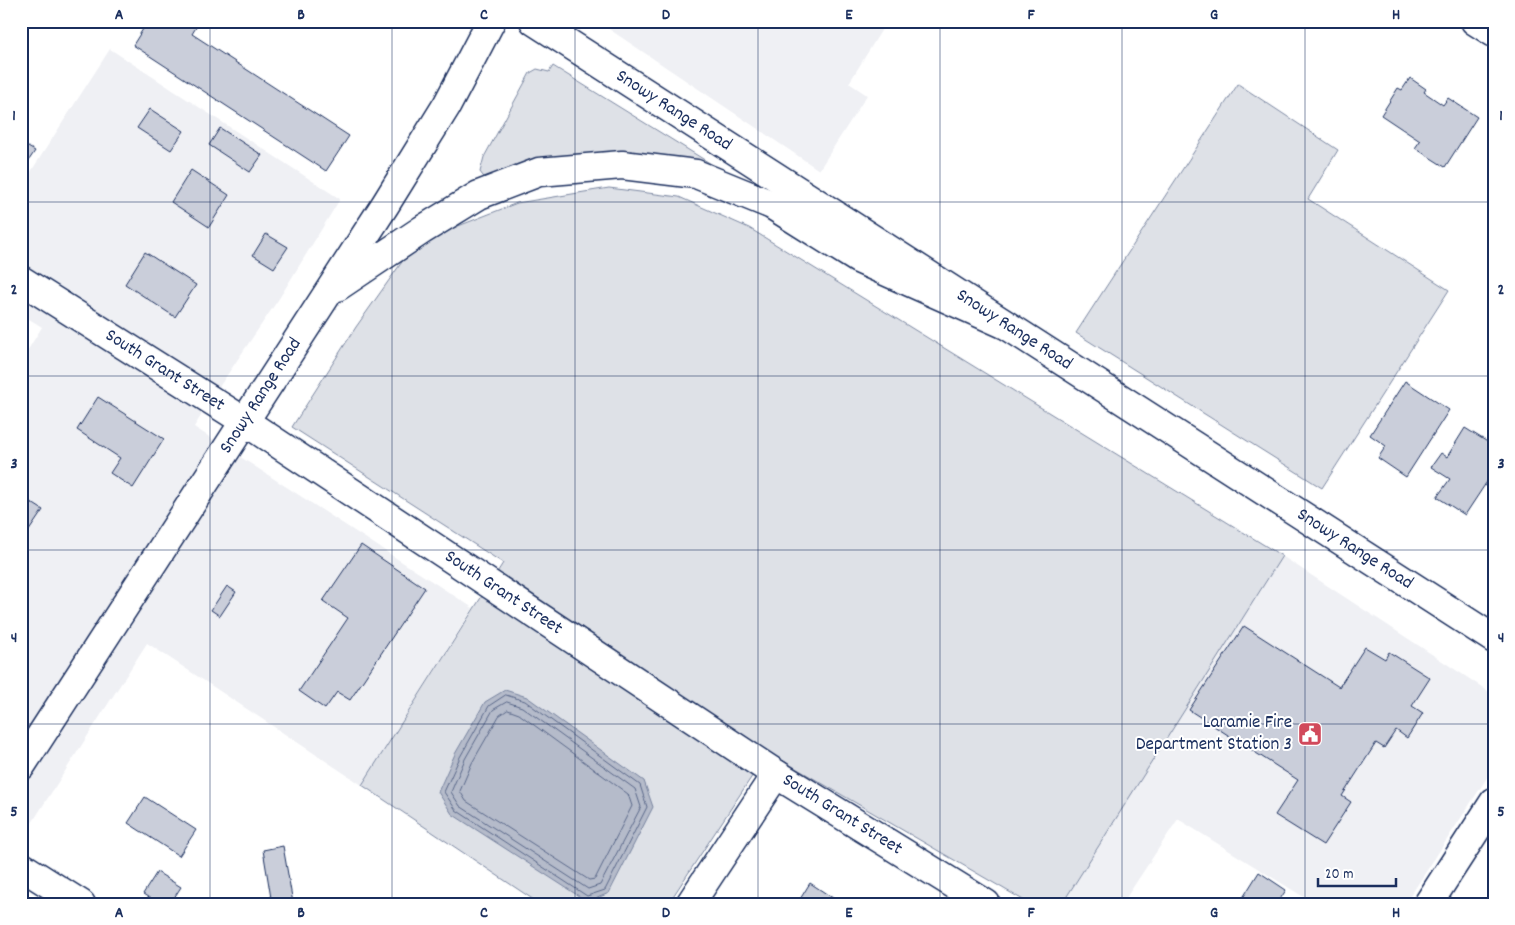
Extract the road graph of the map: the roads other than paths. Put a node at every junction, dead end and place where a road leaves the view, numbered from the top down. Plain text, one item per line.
1 (491, 21) edge
2 (534, 21) edge
3 (1475, 21) edge
4 (1494, 34) edge
5 (21, 280) edge
6 (327, 294) junction
7 (1004, 324) junction
8 (244, 421) junction
9 (1494, 639) edge
10 (21, 766) edge
11 (776, 774) junction
12 (1494, 802) edge
13 (21, 866) edge
14 (81, 904) edge
15 (690, 904) edge
16 (986, 904) edge
17 (1428, 904) edge

1 - 6 main road, Snowy Range Road
2 - 7 main road, Snowy Range Road
3 - 4 main road
5 - 8 main road, South Grant Street
6 - 7 main road
6 - 8 main road, Snowy Range Road
7 - 9 main road, Snowy Range Road
8 - 10 main road, Snowy Range Road
8 - 11 main road, South Grant Street
11 - 15 main road
11 - 16 main road, South Grant Street
12 - 17 main road
13 - 14 main road

